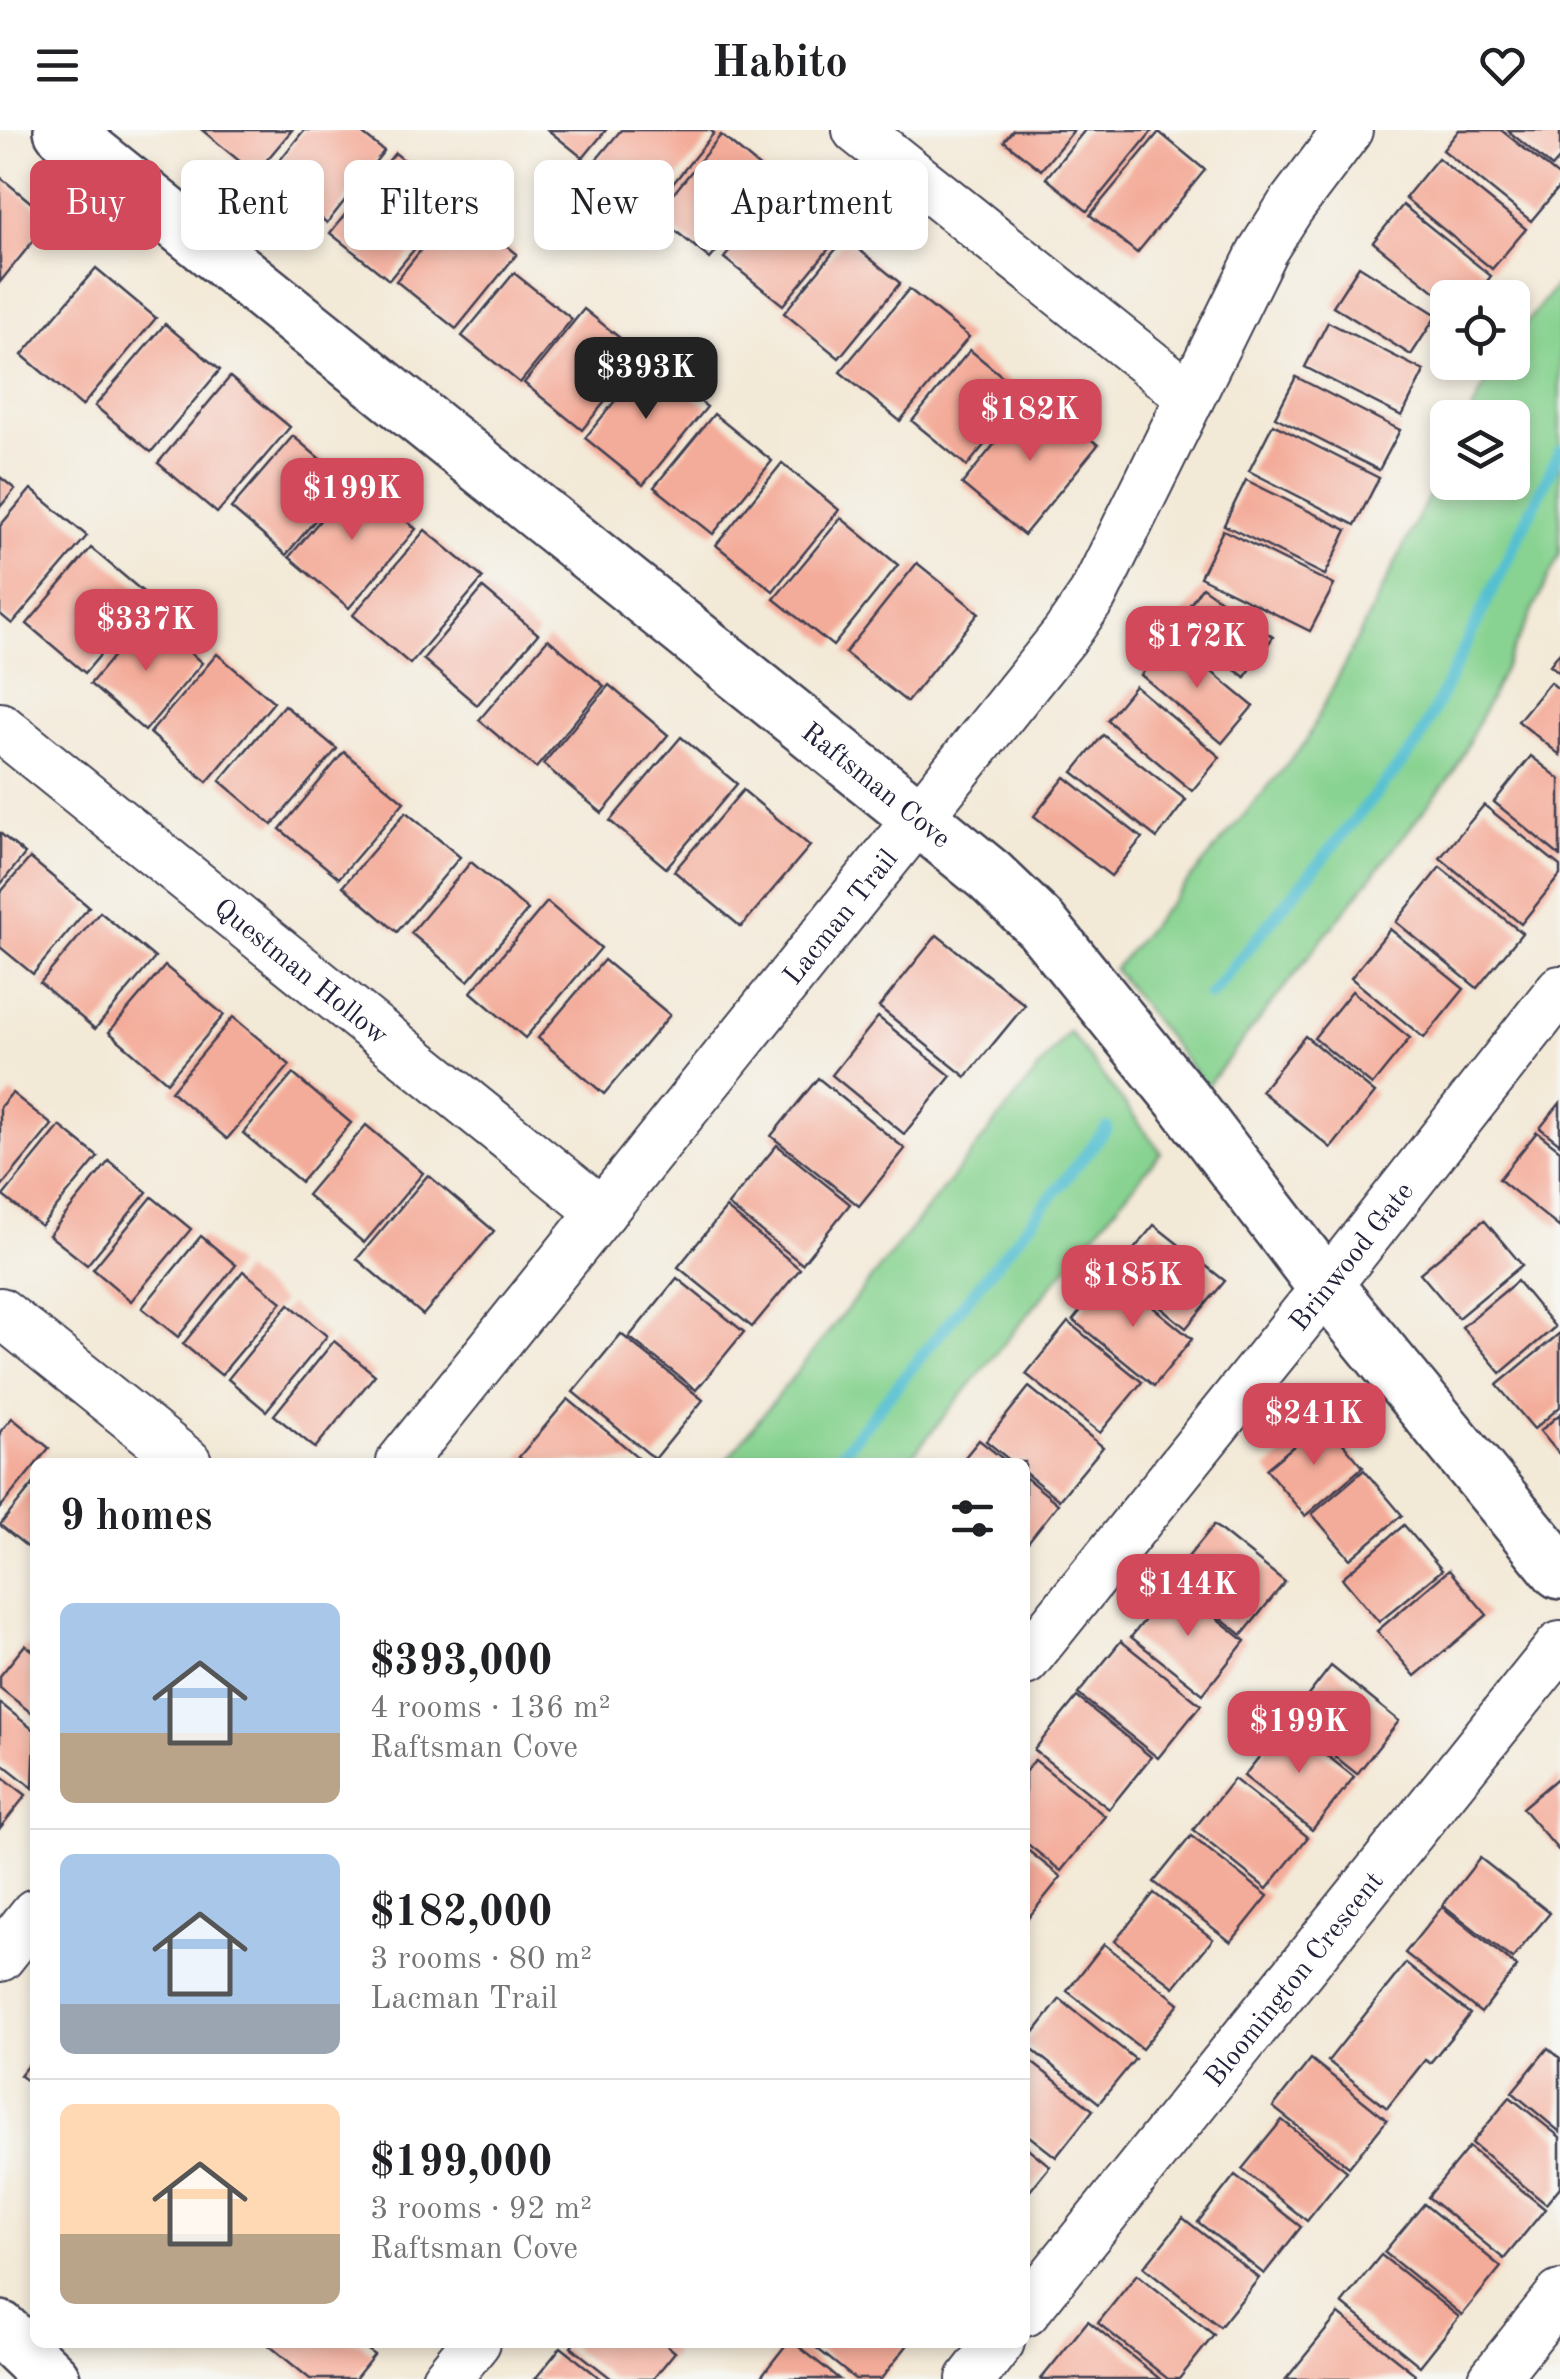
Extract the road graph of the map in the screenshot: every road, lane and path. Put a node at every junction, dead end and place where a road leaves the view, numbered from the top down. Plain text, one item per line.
1 (62, 130) edge
2 (857, 130) edge
3 (1348, 130) edge
4 (1190, 396) junction
5 (0, 726) edge
6 (918, 817) junction
7 (1560, 990) edge
8 (602, 1212) junction
9 (1326, 1287) junction
10 (0, 1312) edge
11 (183, 1458) edge
12 (404, 1458) edge
13 (1560, 1571) edge
14 (1560, 1646) edge
15 (1030, 1655) edge
16 (30, 1920) edge
17 (0, 1956) edge
18 (1559, 2297) edge
19 (1030, 2306) edge
20 (0, 2330) edge
21 (471, 2348) edge
22 (995, 2348) edge
23 (52, 2379) edge
24 (446, 2379) edge
25 (971, 2379) edge
26 (1493, 2379) edge

1 - 6 street, Raftsman Cove
2 - 4 street
3 - 4 street, Lacman Trail
4 - 6 street, Lacman Trail
5 - 8 street, Questman Hollow
6 - 8 street, Lacman Trail
6 - 9 street, Raftsman Cove
7 - 9 street, Brinwood Gate
8 - 12 street, Lacman Trail
9 - 13 street, Raftsman Cove
9 - 15 street, Brinwood Gate
10 - 11 street
14 - 19 street, Bloomington Crescent
16 - 17 street
18 - 26 street
20 - 23 street
21 - 24 street
22 - 25 street

